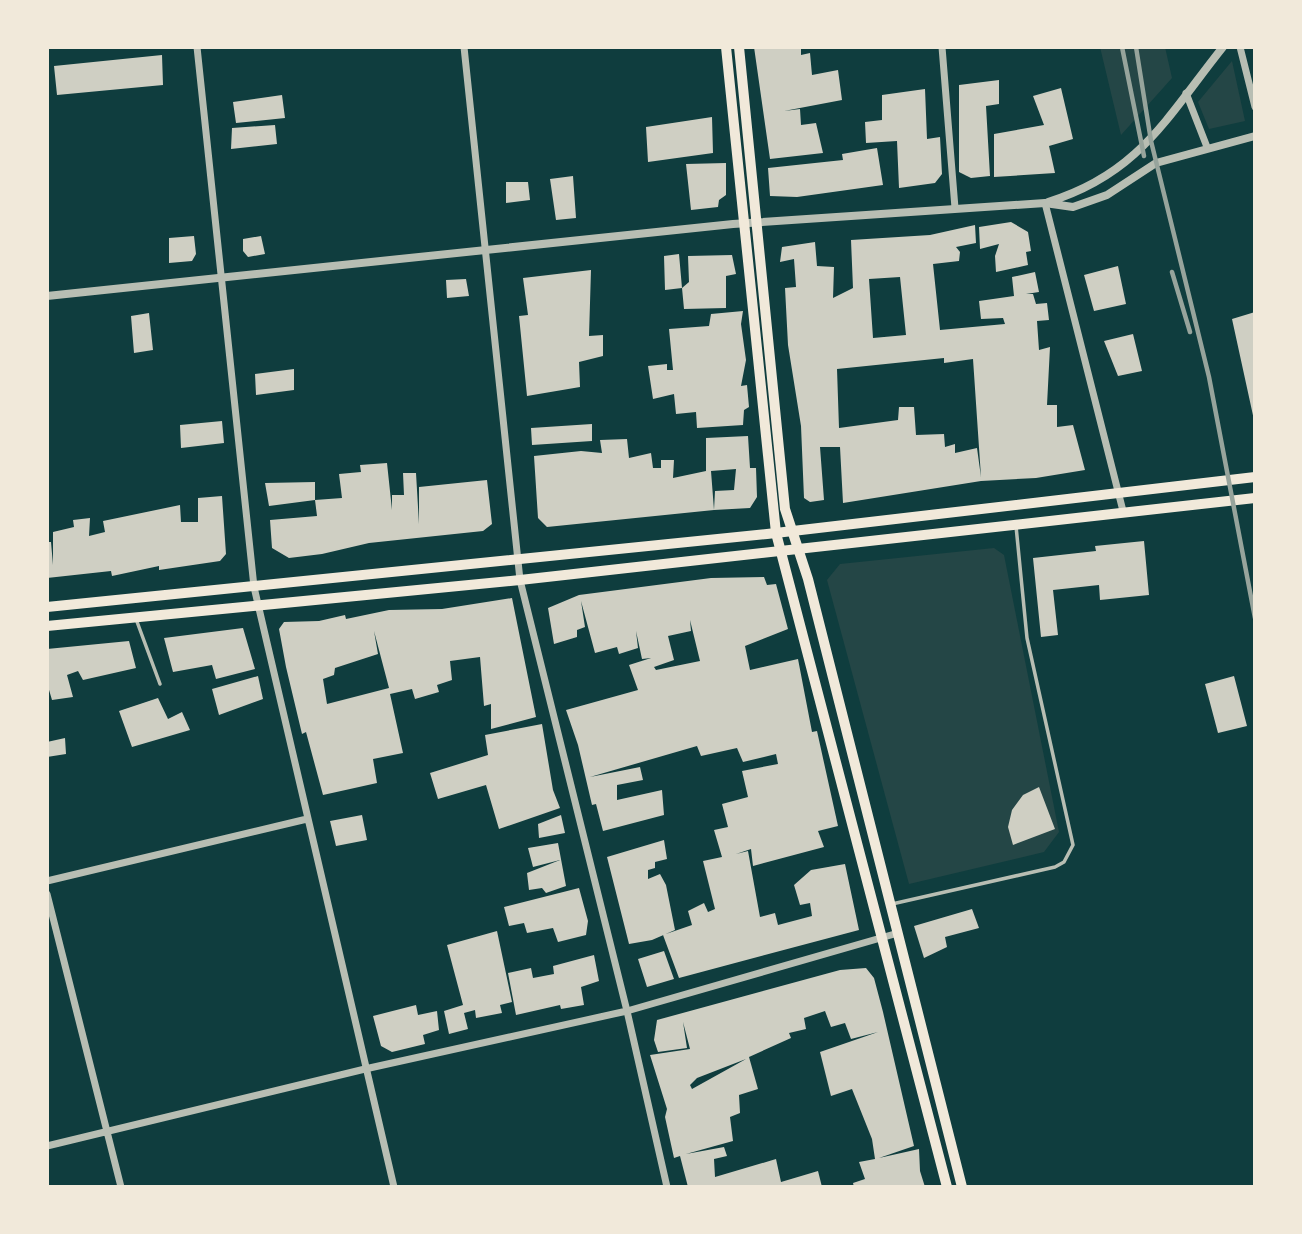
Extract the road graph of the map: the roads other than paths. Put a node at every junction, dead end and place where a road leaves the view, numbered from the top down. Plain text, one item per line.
1 (198, 47) edge
2 (464, 47) edge
3 (726, 47) edge
4 (739, 47) edge
5 (942, 47) edge
6 (1223, 47) edge
7 (1240, 47) edge
8 (1186, 93) junction
9 (1255, 107) edge
10 (1255, 136) edge
11 (1207, 147) junction
12 (1045, 203) junction
13 (955, 208) junction
14 (756, 222) junction
15 (744, 223) junction
16 (486, 251) junction
17 (220, 276) junction
18 (47, 296) edge
19 (1255, 477) edge
20 (1119, 495) junction
21 (1255, 498) edge
22 (1123, 511) junction
23 (1016, 523) junction
24 (793, 531) junction
25 (776, 533) junction
26 (799, 548) junction
27 (781, 550) junction
28 (518, 561) junction
29 (520, 580) junction
30 (254, 587) junction
31 (258, 605) junction
32 (47, 607) edge
33 (135, 617) junction
34 (47, 626) edge
35 (160, 684) dead end
36 (307, 819) junction
37 (47, 881) edge
38 (47, 894) edge
39 (890, 905) junction
40 (898, 933) junction
41 (883, 937) junction
42 (627, 1011) junction
43 (365, 1069) junction
44 (106, 1129) junction
45 (47, 1146) edge
46 (121, 1187) edge
47 (394, 1187) edge
48 (667, 1187) edge
49 (947, 1187) edge
50 (962, 1187) edge

1 - 17 street
2 - 16 street
3 - 15 main road
4 - 14 main road
5 - 13 street
6 - 8 street
7 - 9 street
8 - 11 street
8 - 12 street
10 - 11 street
11 - 12 street
12 - 13 street
12 - 20 street
13 - 14 street
14 - 15 street
14 - 24 main road
15 - 16 street
15 - 25 main road
16 - 17 street
16 - 28 street
17 - 18 street
17 - 30 street
19 - 20 main road
20 - 22 street
20 - 24 main road
21 - 22 main road
22 - 23 main road
23 - 26 main road
23 - 39 lane
24 - 25 main road
24 - 26 main road
25 - 27 main road
25 - 28 main road
26 - 27 main road
26 - 39 main road
27 - 29 main road
27 - 41 main road
28 - 29 street
28 - 30 main road
29 - 31 main road
29 - 42 street
30 - 31 street
30 - 32 main road
31 - 33 main road
31 - 36 street
33 - 34 main road
33 - 35 lane
36 - 37 street
36 - 43 street
38 - 44 street
39 - 40 main road
40 - 41 street
40 - 50 main road
41 - 42 street
41 - 49 main road
42 - 43 street
42 - 48 street
43 - 44 street
43 - 47 street
44 - 45 street
44 - 46 street

